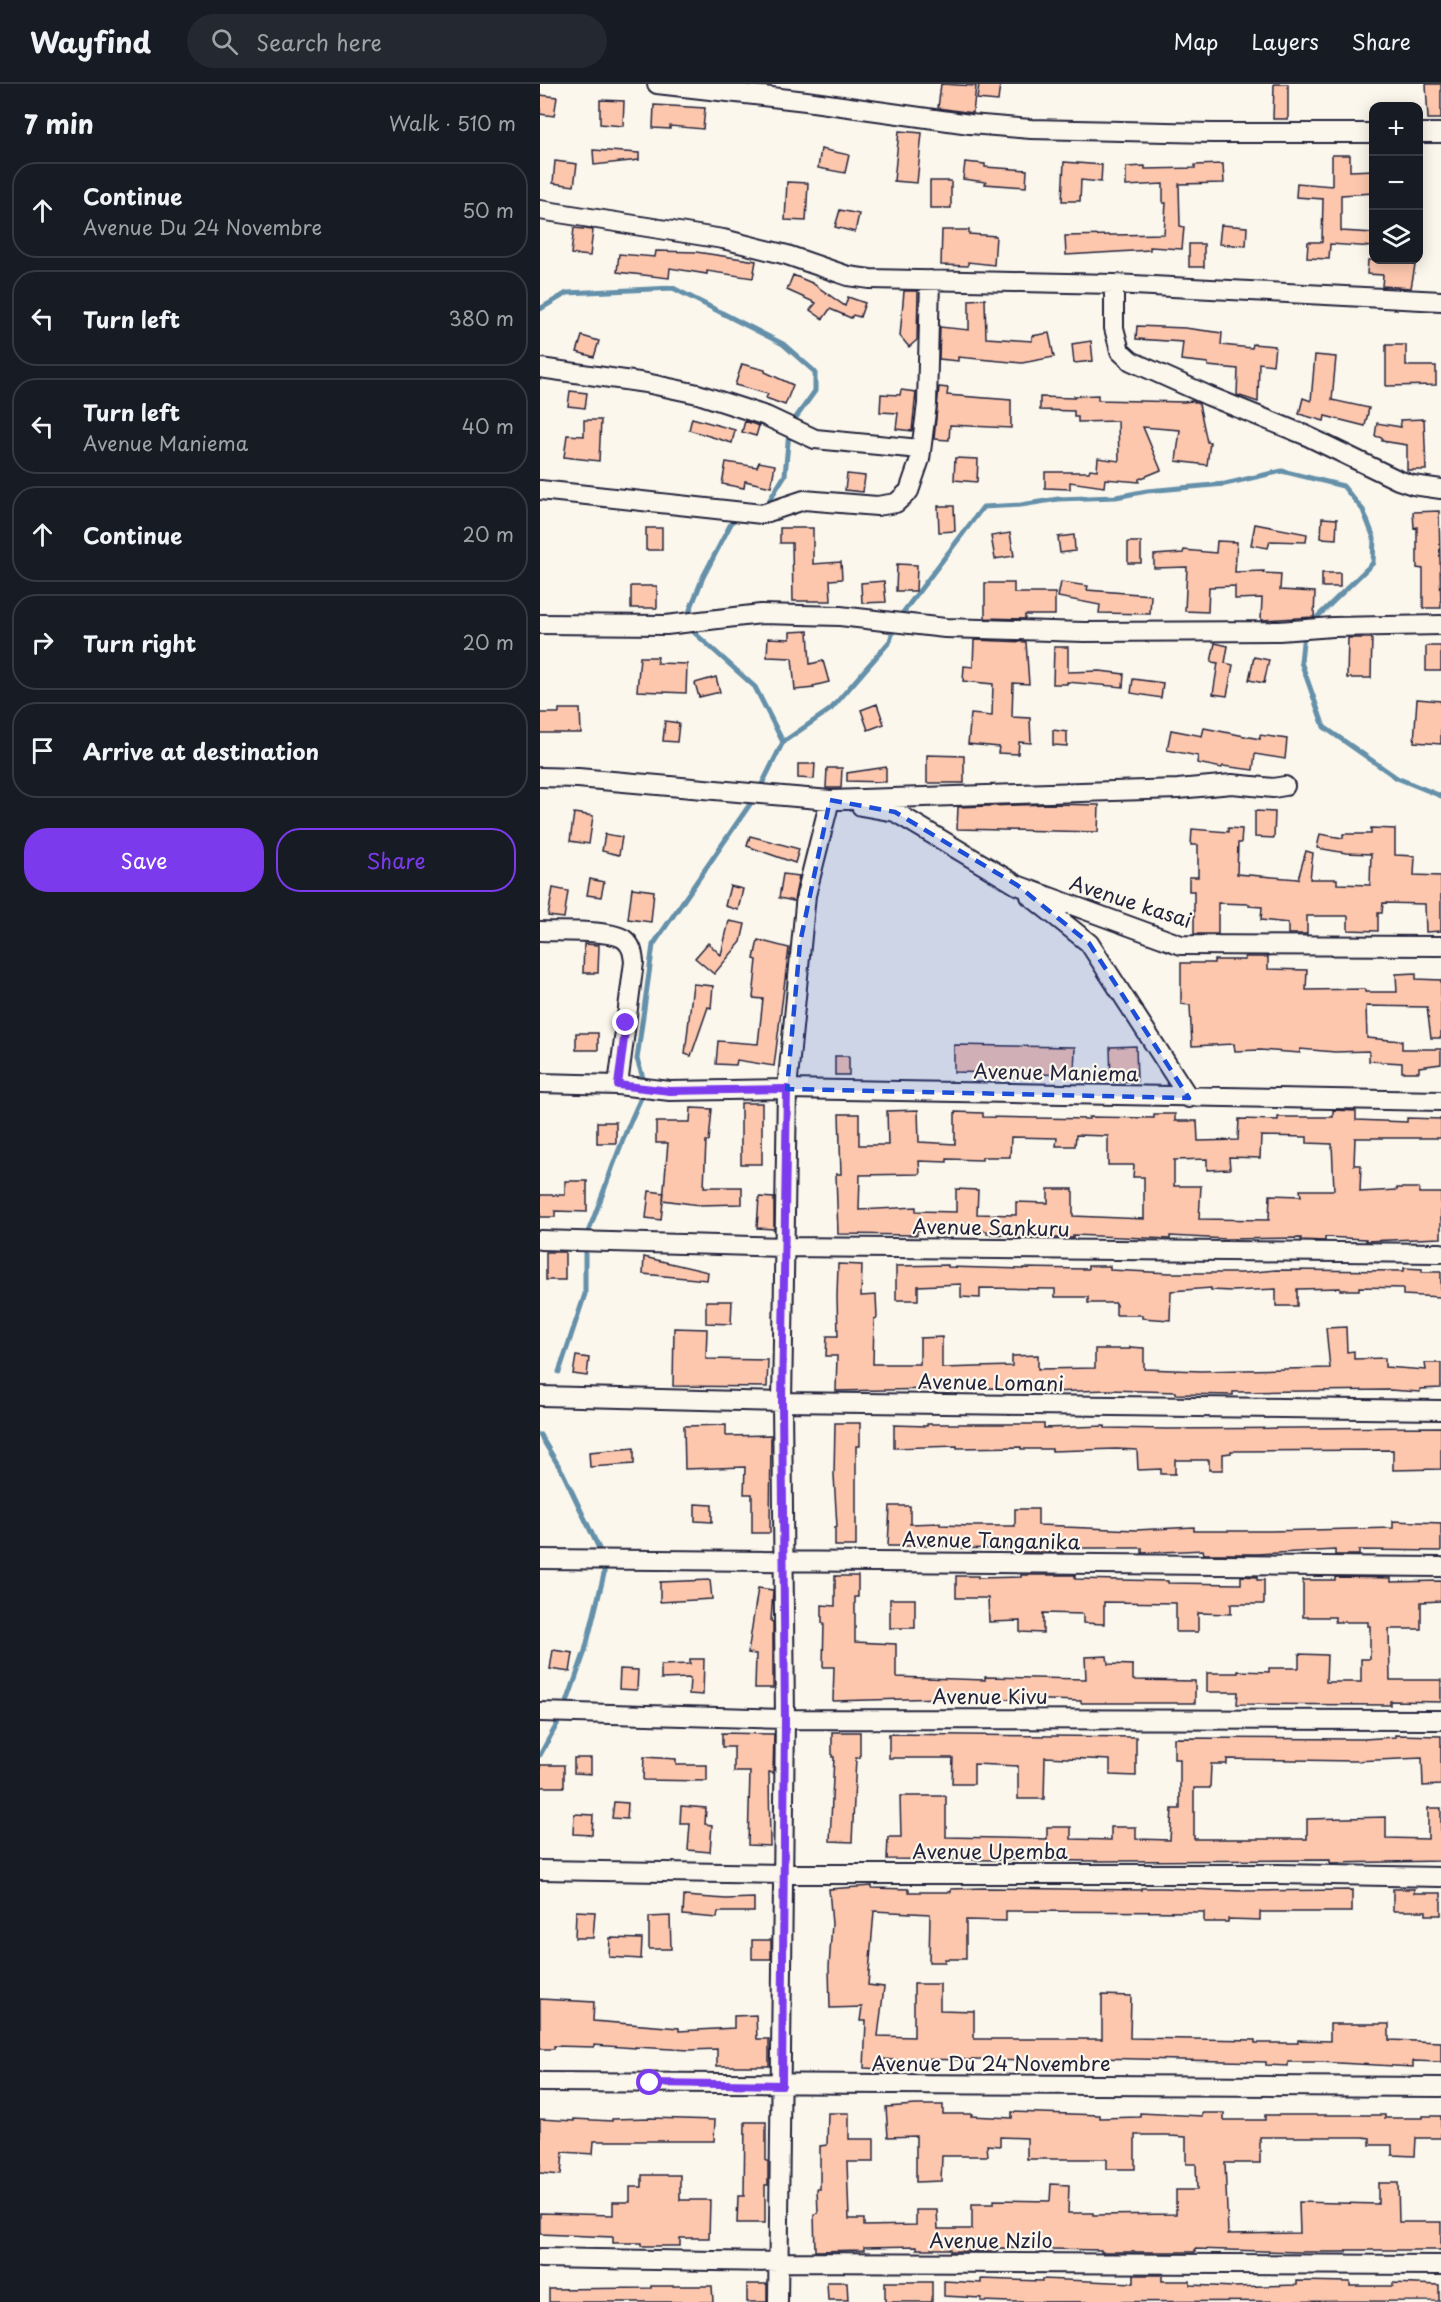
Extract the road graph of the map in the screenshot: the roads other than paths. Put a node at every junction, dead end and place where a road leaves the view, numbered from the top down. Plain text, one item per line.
1 (657, 84) edge
2 (807, 92) edge
3 (1369, 133) edge
4 (1423, 133) edge
5 (1441, 133) edge
6 (540, 210) edge
7 (930, 280) junction
8 (1113, 284) junction
9 (1441, 301) edge
10 (540, 368) edge
11 (920, 449) junction
12 (1441, 489) edge
13 (540, 490) edge
14 (540, 624) edge
15 (1441, 625) edge
16 (540, 777) edge
17 (1286, 786) dead end
18 (830, 800) junction
19 (1017, 885) junction
20 (540, 931) edge
21 (1441, 946) edge
22 (540, 1083) edge
23 (618, 1085) junction
24 (787, 1089) junction
25 (1189, 1098) junction
26 (1441, 1101) edge
27 (540, 1239) edge
28 (784, 1247) junction
29 (1441, 1253) edge
30 (540, 1396) edge
31 (782, 1402) junction
32 (1441, 1410) edge
33 (540, 1559) edge
34 (784, 1560) junction
35 (1441, 1567) edge
36 (540, 1712) edge
37 (785, 1719) junction
38 (1441, 1720) edge
39 (540, 1869) edge
40 (784, 1874) junction
41 (1441, 1877) edge
42 (540, 2082) edge
43 (782, 2085) junction
44 (1441, 2088) edge
45 (540, 2258) edge
46 (778, 2262) junction
47 (1441, 2265) edge
48 (778, 2302) edge

1 - 2 street
2 - 3 street
4 - 5 street
6 - 7 street
7 - 8 street
7 - 11 street
8 - 9 street
8 - 12 street
10 - 11 street
11 - 13 street
14 - 15 street
16 - 18 street
17 - 18 street
18 - 19 street, Avenue kasai
18 - 24 street
19 - 21 street, Avenue kasai
19 - 25 street
20 - 23 street
22 - 23 street
23 - 24 street, Avenue Maniema
24 - 25 street, Avenue Maniema
24 - 28 street
25 - 26 street, Avenue Maniema
27 - 28 street, Avenue Sankuru
28 - 29 street, Avenue Sankuru
28 - 31 street
30 - 31 street, Avenue Lomani
31 - 32 street, Avenue Lomani
31 - 34 street
33 - 34 street, Avenue Tanganika
34 - 35 street, Avenue Tanganika
34 - 37 street
36 - 37 street, Avenue Kivu
37 - 38 street, Avenue Kivu
37 - 40 street
39 - 40 street, Avenue Upemba
40 - 41 street, Avenue Upemba
40 - 43 street
42 - 43 street, Avenue Du 24 Novembre
43 - 44 street, Avenue Du 24 Novembre
43 - 46 street
45 - 46 street, Avenue Nzilo
46 - 47 street, Avenue Nzilo
46 - 48 street

